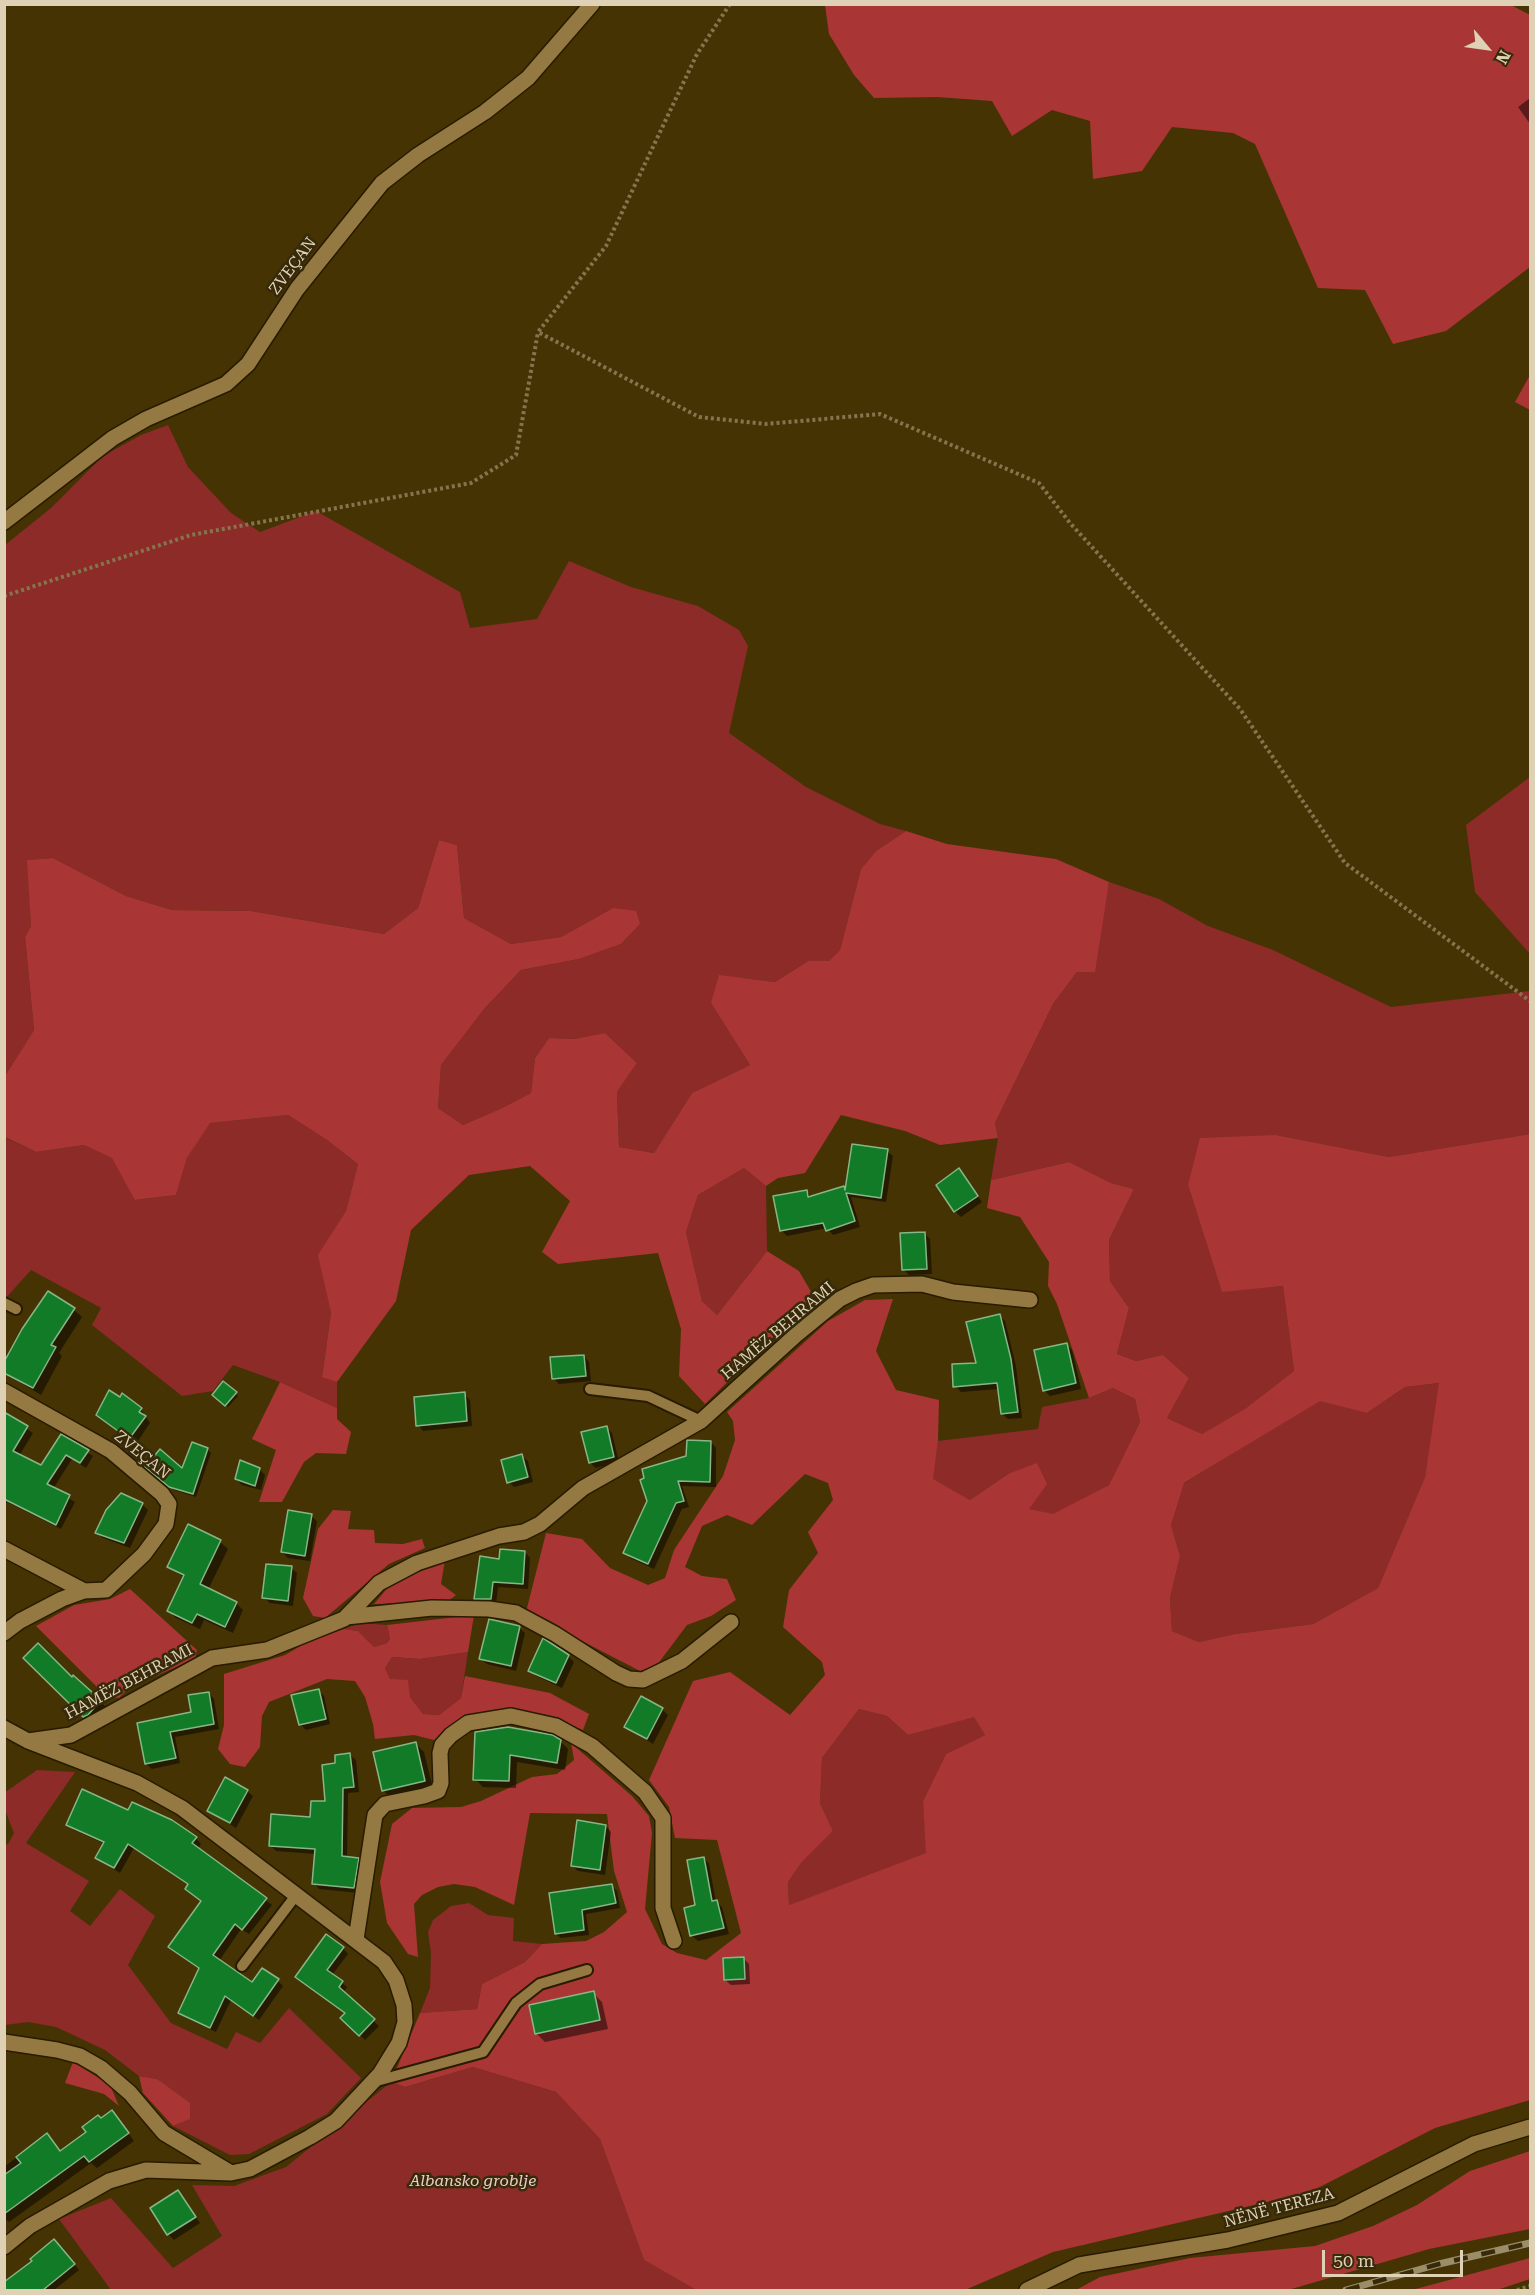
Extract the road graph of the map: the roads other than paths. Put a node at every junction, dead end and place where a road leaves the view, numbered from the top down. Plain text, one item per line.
1 (592, 4) edge
2 (4, 522) edge
3 (1030, 1300) dead end
4 (4, 1303) edge
5 (16, 1310) dead end
6 (590, 1389) dead end
7 (4, 1391) edge
8 (701, 1421) junction
9 (4, 1549) edge
10 (84, 1591) junction
11 (346, 1617) junction
12 (731, 1622) dead end
13 (4, 1633) edge
14 (4, 1728) edge
15 (28, 1741) junction
16 (297, 1894) junction
17 (357, 1939) junction
18 (674, 1941) dead end
19 (242, 1966) dead end
20 (587, 1970) dead end
21 (4, 2042) edge
22 (373, 2082) junction
23 (1530, 2127) edge
24 (231, 2173) junction
25 (4, 2247) edge
26 (1027, 2290) edge

1 - 2 street, ZVEÇAN
3 - 8 street, HAMËZ BEHRAMI
4 - 5 lane
6 - 8 lane
7 - 10 street, ZVEÇAN
8 - 11 street, HAMËZ BEHRAMI
9 - 10 street
10 - 13 street, ZVEÇAN
11 - 12 street, HAMËZ BEHRAMI
11 - 15 street, HAMËZ BEHRAMI
14 - 15 street
15 - 16 street
16 - 17 street
16 - 19 lane
17 - 18 street
17 - 22 street
20 - 22 lane
21 - 24 street
22 - 24 street
23 - 26 street, NËNË TEREZA
24 - 25 street

